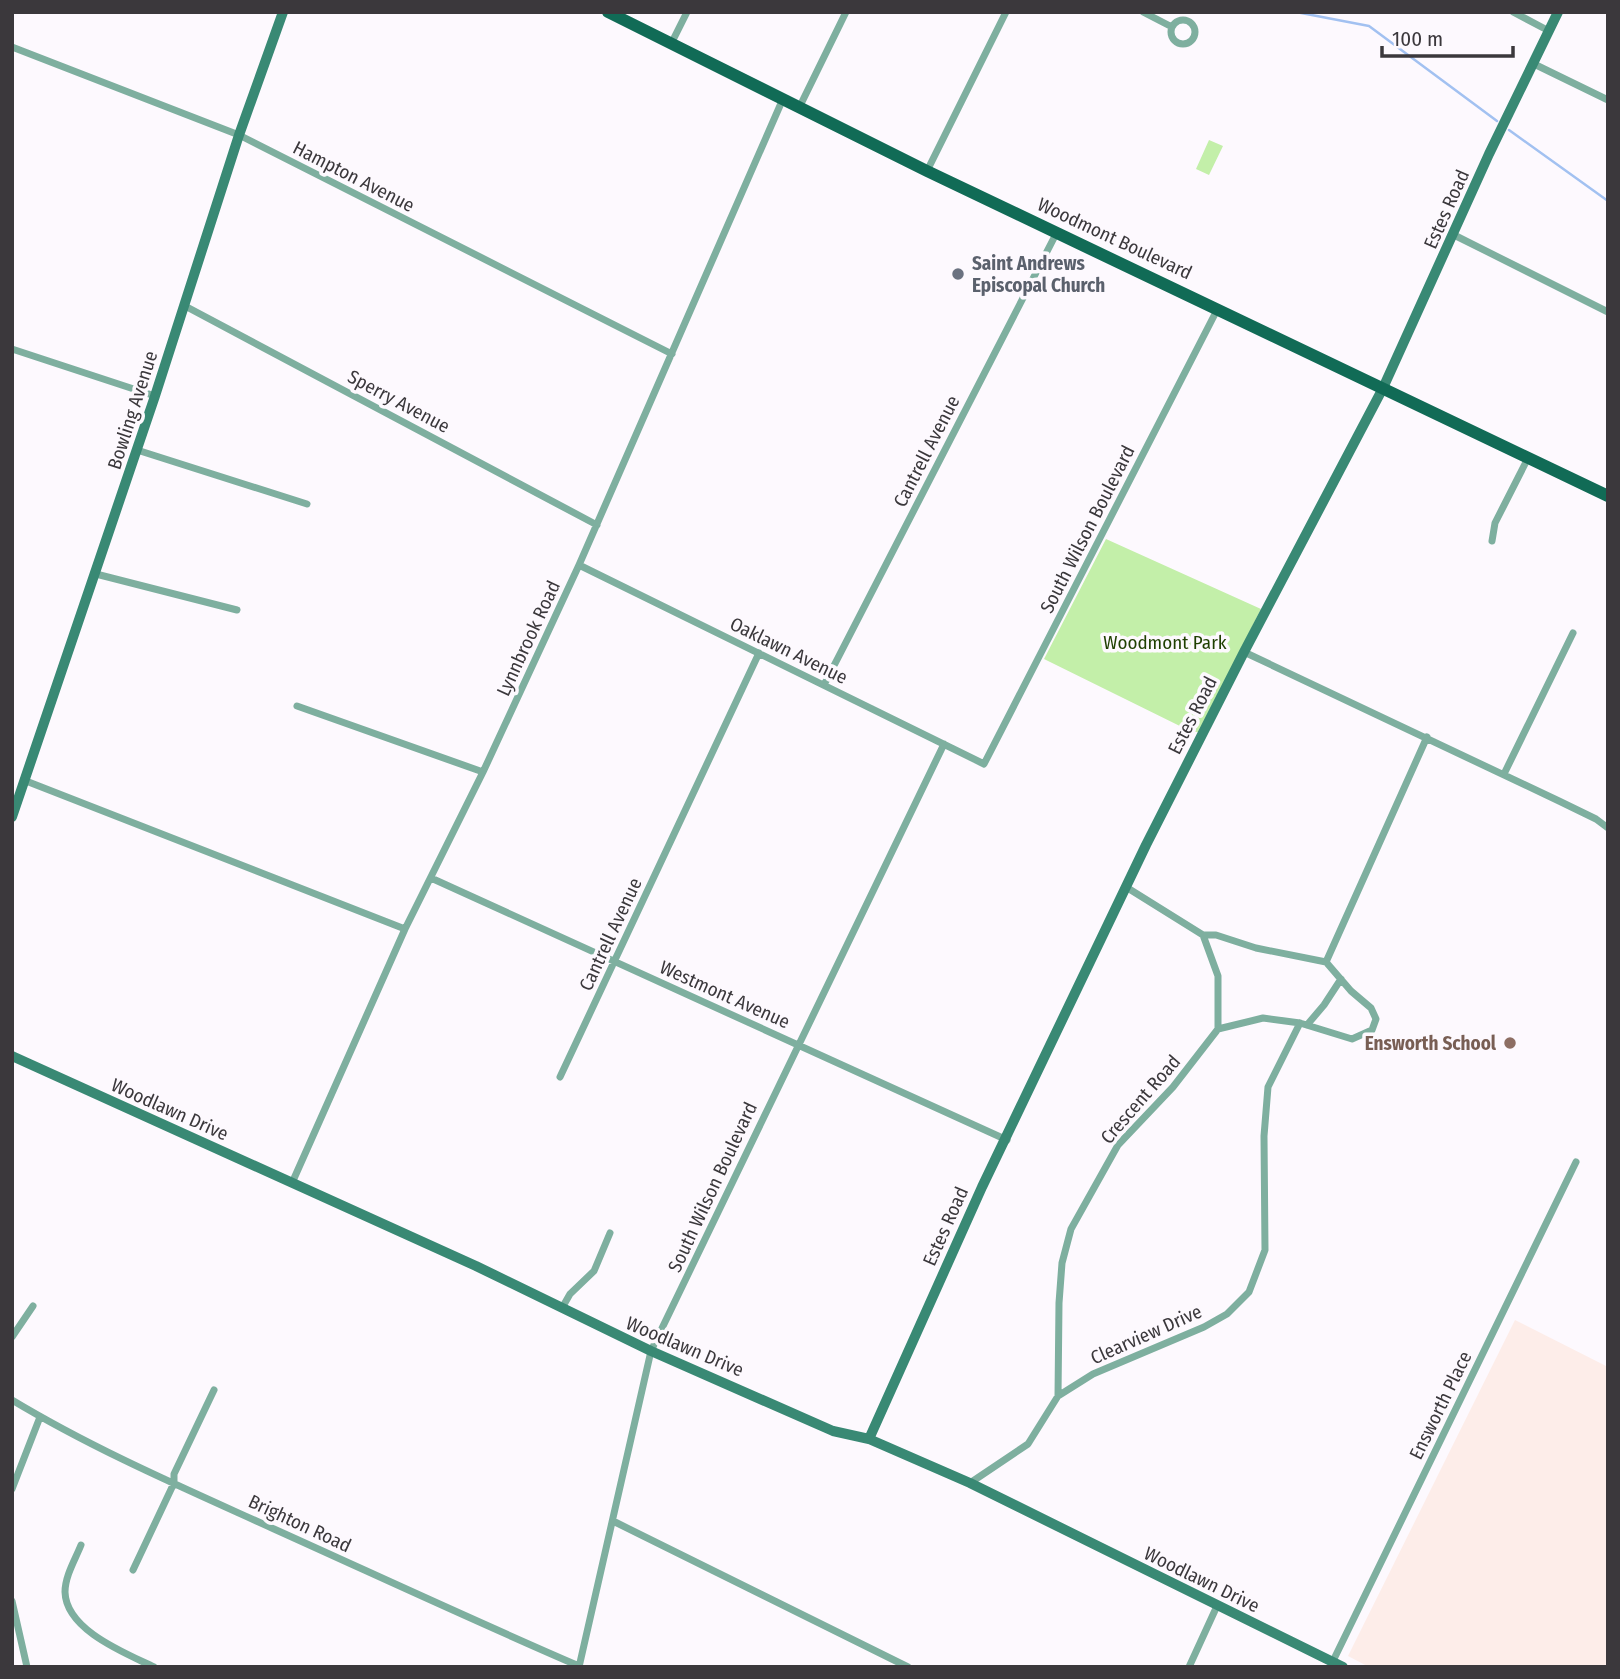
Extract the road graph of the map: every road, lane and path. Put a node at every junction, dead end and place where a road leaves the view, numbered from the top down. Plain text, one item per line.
1 (283, 12) edge
2 (608, 12) edge
3 (687, 12) edge
4 (846, 12) edge
5 (1006, 12) edge
6 (1143, 12) edge
7 (1513, 12) edge
8 (1524, 12) edge
9 (1558, 12) edge
10 (1531, 21) junction
11 (1172, 27) dead end
12 (1549, 31) junction
13 (671, 44) junction
14 (12, 47) edge
15 (1534, 64) junction
16 (1608, 100) edge
17 (782, 101) junction
18 (799, 108) junction
19 (239, 135) junction
20 (927, 171) junction
21 (1057, 232) junction
22 (1454, 235) junction
23 (185, 306) junction
24 (1219, 308) junction
25 (1608, 312) edge
26 (12, 349) edge
27 (673, 354) junction
28 (1382, 388) junction
29 (155, 396) junction
30 (137, 450) junction
31 (1528, 458) junction
32 (1608, 496) edge
33 (307, 504) dead end
34 (597, 525) junction
35 (1492, 541) dead end
36 (579, 565) junction
37 (96, 574) junction
38 (237, 610) dead end
39 (1573, 634) dead end
40 (1244, 652) junction
41 (759, 653) junction
42 (824, 685) junction
43 (297, 706) dead end
44 (1427, 737) junction
45 (944, 744) junction
46 (984, 764) joint
47 (483, 772) junction
48 (1504, 774) junction
49 (26, 781) junction
50 (14, 810) edge
51 (1608, 828) edge
52 (431, 878) junction
53 (1126, 887) junction
54 (405, 929) junction
55 (1203, 935) junction
56 (614, 962) junction
57 (1326, 962) junction
58 (1341, 979) junction
59 (1303, 1024) junction
60 (1219, 1029) junction
61 (798, 1044) junction
62 (12, 1056) edge
63 (560, 1077) dead end
64 (1007, 1140) junction
65 (1576, 1161) dead end
66 (292, 1183) junction
67 (610, 1233) dead end
68 (33, 1306) dead end
69 (562, 1308) junction
70 (12, 1337) edge
71 (651, 1351) junction
72 (214, 1390) dead end
73 (1058, 1396) junction
74 (12, 1399) edge
75 (40, 1416) junction
76 (869, 1440) junction
77 (174, 1483) junction
78 (970, 1483) junction
79 (12, 1489) edge
80 (613, 1521) junction
81 (80, 1545) dead end
82 (133, 1570) dead end
83 (12, 1601) edge
84 (1217, 1606) junction
85 (1338, 1664) edge
86 (579, 1666) edge
87 (27, 1667) edge
88 (154, 1667) edge
89 (908, 1667) edge
90 (1189, 1667) edge

1 - 19 street, Bowling Avenue
2 - 13 main road, Woodmont Boulevard
3 - 13 street
4 - 18 street
5 - 20 street
6 - 11 street
7 - 10 street
8 - 10 street
9 - 12 street, Estes Road
10 - 12 street
12 - 15 street, Estes Road
13 - 17 main road, Woodmont Boulevard
14 - 19 street, Hampton Avenue
15 - 16 street
15 - 22 street, Estes Road
17 - 18 main road, Woodmont Boulevard
17 - 27 street, Lynnbrook Road
18 - 20 main road, Woodmont Boulevard
19 - 23 street, Bowling Avenue
19 - 27 street, Hampton Avenue
20 - 21 main road, Woodmont Boulevard
21 - 24 main road, Woodmont Boulevard
21 - 42 street, Cantrell Avenue
22 - 25 street
22 - 28 street, Estes Road
23 - 29 street, Bowling Avenue
23 - 34 street, Sperry Avenue
24 - 28 main road, Woodmont Boulevard
24 - 46 street, South Wilson Boulevard
26 - 29 street
27 - 34 street, Lynnbrook Road
28 - 31 main road, Woodmont Boulevard
28 - 40 street, Estes Road
29 - 30 street, Bowling Avenue
30 - 33 street
30 - 37 street, Bowling Avenue
31 - 32 main road, Woodmont Boulevard
31 - 35 street
34 - 36 street, Lynnbrook Road
36 - 41 street, Oaklawn Avenue
36 - 47 street, Lynnbrook Road
37 - 38 street
37 - 49 street, Bowling Avenue
39 - 48 street
40 - 44 street
40 - 53 street, Estes Road
41 - 42 street, Oaklawn Avenue
41 - 56 street, Cantrell Avenue
42 - 45 street, Oaklawn Avenue
43 - 47 street
44 - 48 street
44 - 57 street
45 - 46 street, Oaklawn Avenue
45 - 61 street, South Wilson Boulevard
47 - 52 street, Lynnbrook Road
48 - 51 street
49 - 50 street, Bowling Avenue
49 - 54 street
52 - 54 street, Lynnbrook Road
52 - 56 street, Westmont Avenue
53 - 55 street
53 - 64 street, Estes Road
54 - 66 street, Lynnbrook Road
55 - 57 street
55 - 60 street
56 - 61 street, Westmont Avenue
56 - 63 street, Cantrell Avenue
57 - 58 street
58 - 59 street, Clearview Drive
58 - 59 street
59 - 60 street
59 - 73 street, Clearview Drive
60 - 73 street, Crescent Road
61 - 64 street, Westmont Avenue
61 - 71 street, South Wilson Boulevard
62 - 66 street, Woodlawn Drive
64 - 76 street, Estes Road
65 - 85 street, Ensworth Place
66 - 69 street, Woodlawn Drive
67 - 69 street
68 - 70 street
69 - 71 street, Woodlawn Drive
71 - 76 street, Woodlawn Drive
71 - 80 street, South Wilson Boulevard
72 - 77 street
73 - 78 street, Clearview Drive
74 - 75 street, Brighton Road
75 - 77 street, Brighton Road
75 - 79 street
76 - 78 street, Woodlawn Drive
77 - 82 street
77 - 86 street, Brighton Road
78 - 84 street, Woodlawn Drive
80 - 86 street, South Wilson Boulevard
80 - 89 street
81 - 88 street
83 - 87 street
84 - 85 street, Woodlawn Drive
84 - 90 street

